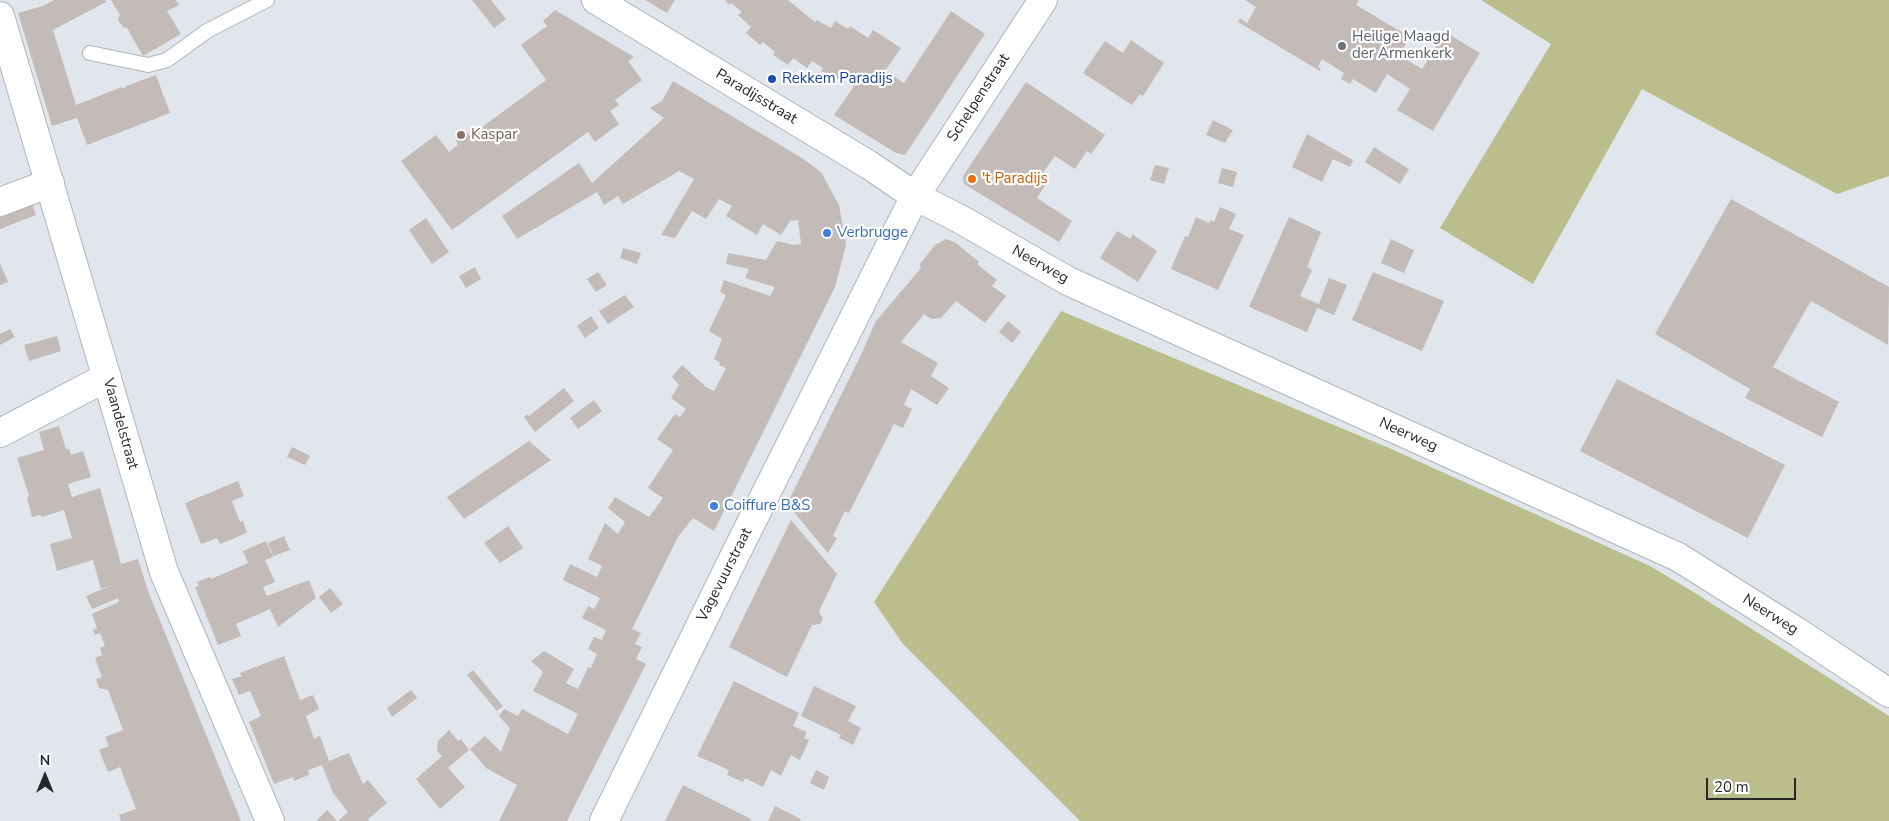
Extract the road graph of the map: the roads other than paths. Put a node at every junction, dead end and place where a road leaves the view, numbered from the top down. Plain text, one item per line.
1 (267, 0) edge
2 (596, 0) edge
3 (1043, 0) edge
4 (0, 16) edge
5 (90, 53) dead end
6 (50, 183) junction
7 (915, 196) junction
8 (0, 202) edge
9 (106, 376) junction
10 (0, 433) edge
11 (1889, 694) edge
12 (270, 821) edge
13 (604, 821) edge

1 - 5 lane
2 - 7 street, Paradijsstraat
3 - 7 street, Schelpenstraat
4 - 6 street, Vaandelstraat
6 - 8 street
6 - 9 street, Vaandelstraat
7 - 11 street, Neerweg
7 - 13 street, Vagevuurstraat
9 - 10 street
9 - 12 street, Vaandelstraat

